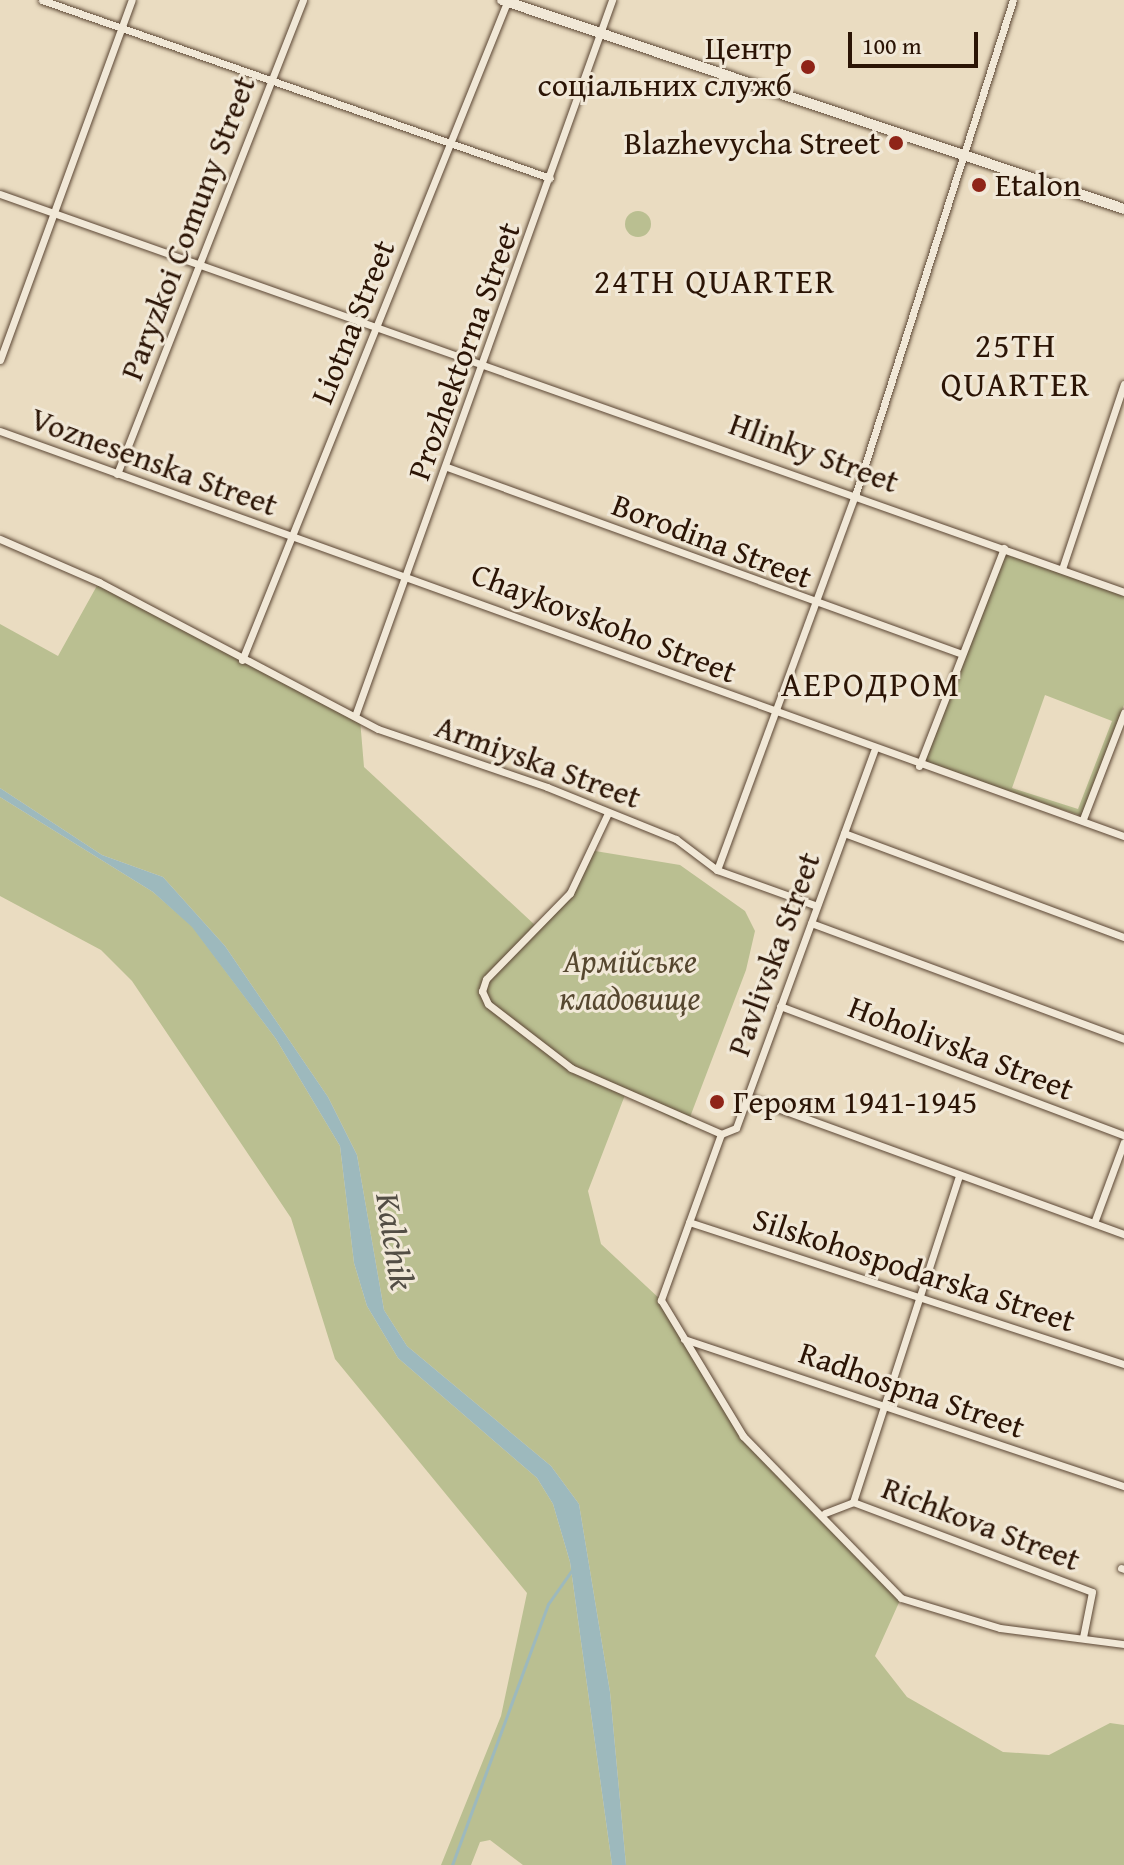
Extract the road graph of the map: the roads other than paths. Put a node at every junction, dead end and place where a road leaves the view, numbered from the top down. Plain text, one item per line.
1 (42, 0) edge
2 (132, 0) edge
3 (303, 0) edge
4 (612, 0) edge
5 (1013, 0) edge
6 (504, 1) edge
7 (122, 28) junction
8 (600, 34) junction
9 (271, 80) junction
10 (450, 143) junction
11 (963, 155) junction
12 (550, 178) junction
13 (0, 194) edge
14 (1124, 209) edge
15 (54, 213) junction
16 (200, 263) junction
17 (378, 325) junction
18 (0, 360) edge
19 (486, 362) junction
20 (1124, 384) edge
21 (0, 431) edge
22 (447, 467) junction
23 (117, 474) junction
24 (856, 493) junction
25 (292, 538) junction
26 (0, 539) edge
27 (1004, 548) junction
28 (1062, 569) junction
29 (408, 575) junction
30 (1124, 592) edge
31 (815, 605) junction
32 (962, 654) junction
33 (242, 660) junction
34 (775, 713) junction
35 (355, 716) junction
36 (1123, 716) edge
37 (874, 751) junction
38 (919, 766) junction
39 (608, 813) junction
40 (1083, 819) junction
41 (844, 833) junction
42 (1124, 836) edge
43 (717, 870) junction
44 (817, 906) junction
45 (811, 923) junction
46 (1124, 937) edge
47 (780, 1006) junction
48 (1124, 1039) edge
49 (747, 1097) junction
50 (721, 1134) junction
51 (1124, 1135) edge
52 (1124, 1142) edge
53 (959, 1176) junction
54 (689, 1222) junction
55 (1094, 1223) junction
56 (1124, 1234) edge
57 (920, 1297) junction
58 (684, 1339) junction
59 (1124, 1364) edge
60 (884, 1406) junction
61 (1124, 1486) edge
62 (853, 1502) junction
63 (825, 1513) junction
64 (1083, 1637) junction
65 (1124, 1644) edge

1 - 7 street
2 - 7 street
3 - 9 street, Paryzkoi Comuny Street
4 - 8 street, Prozhektorna Street
5 - 11 street
6 - 8 street
6 - 10 street, Liotna Street
7 - 9 street
7 - 15 street
8 - 11 street
8 - 12 street, Prozhektorna Street
9 - 10 street
9 - 16 street, Paryzkoi Comuny Street
10 - 12 street
10 - 17 street, Liotna Street
11 - 14 street
11 - 24 street
12 - 19 street, Prozhektorna Street
13 - 15 street, Hlinky Street
15 - 16 street, Hlinky Street
15 - 18 street
16 - 17 street, Hlinky Street
16 - 23 street, Paryzkoi Comuny Street
17 - 19 street, Hlinky Street
17 - 25 street, Liotna Street
19 - 22 street, Prozhektorna Street
19 - 24 street, Hlinky Street
20 - 28 street
21 - 23 street, Voznesenska Street
22 - 29 street, Prozhektorna Street
22 - 31 street, Borodina Street
23 - 25 street, Voznesenska Street
24 - 27 street, Hlinky Street
24 - 31 street
25 - 29 street, Chaykovskoho Street
25 - 33 street, Liotna Street
26 - 33 street
27 - 28 street, Hlinky Street
27 - 32 street
28 - 30 street, Hlinky Street
29 - 34 street, Chaykovskoho Street
29 - 35 street, Prozhektorna Street
31 - 32 street, Borodina Street
31 - 34 street
32 - 38 street
33 - 35 street, Armiyska Street
34 - 37 street, Chaykovskoho Street
34 - 43 street
35 - 39 street, Armiyska Street
36 - 40 street
37 - 38 street, Chaykovskoho Street
37 - 41 street, Pavlivska Street
38 - 40 street, Chaykovskoho Street
39 - 43 street, Armiyska Street
39 - 50 street
40 - 42 street, Chaykovskoho Street
41 - 44 street, Pavlivska Street
41 - 46 street
43 - 44 street, Armiyska Street
44 - 45 street, Pavlivska Street
45 - 47 street, Pavlivska Street
45 - 48 street
47 - 49 street, Pavlivska Street
47 - 51 street, Hoholivska Street
49 - 50 street, Pavlivska Street
49 - 53 street
50 - 54 street, Pavlivska Street
52 - 55 street
53 - 55 street
53 - 57 street
54 - 57 street, Silskohospodarska Street
54 - 58 street, Pavlivska Street
55 - 56 street
57 - 59 street, Silskohospodarska Street
57 - 60 street
58 - 60 street, Radhospna Street
58 - 63 street
60 - 61 street, Radhospna Street
60 - 62 street
62 - 63 street
62 - 64 street, Richkova Street
63 - 64 street
64 - 65 street

